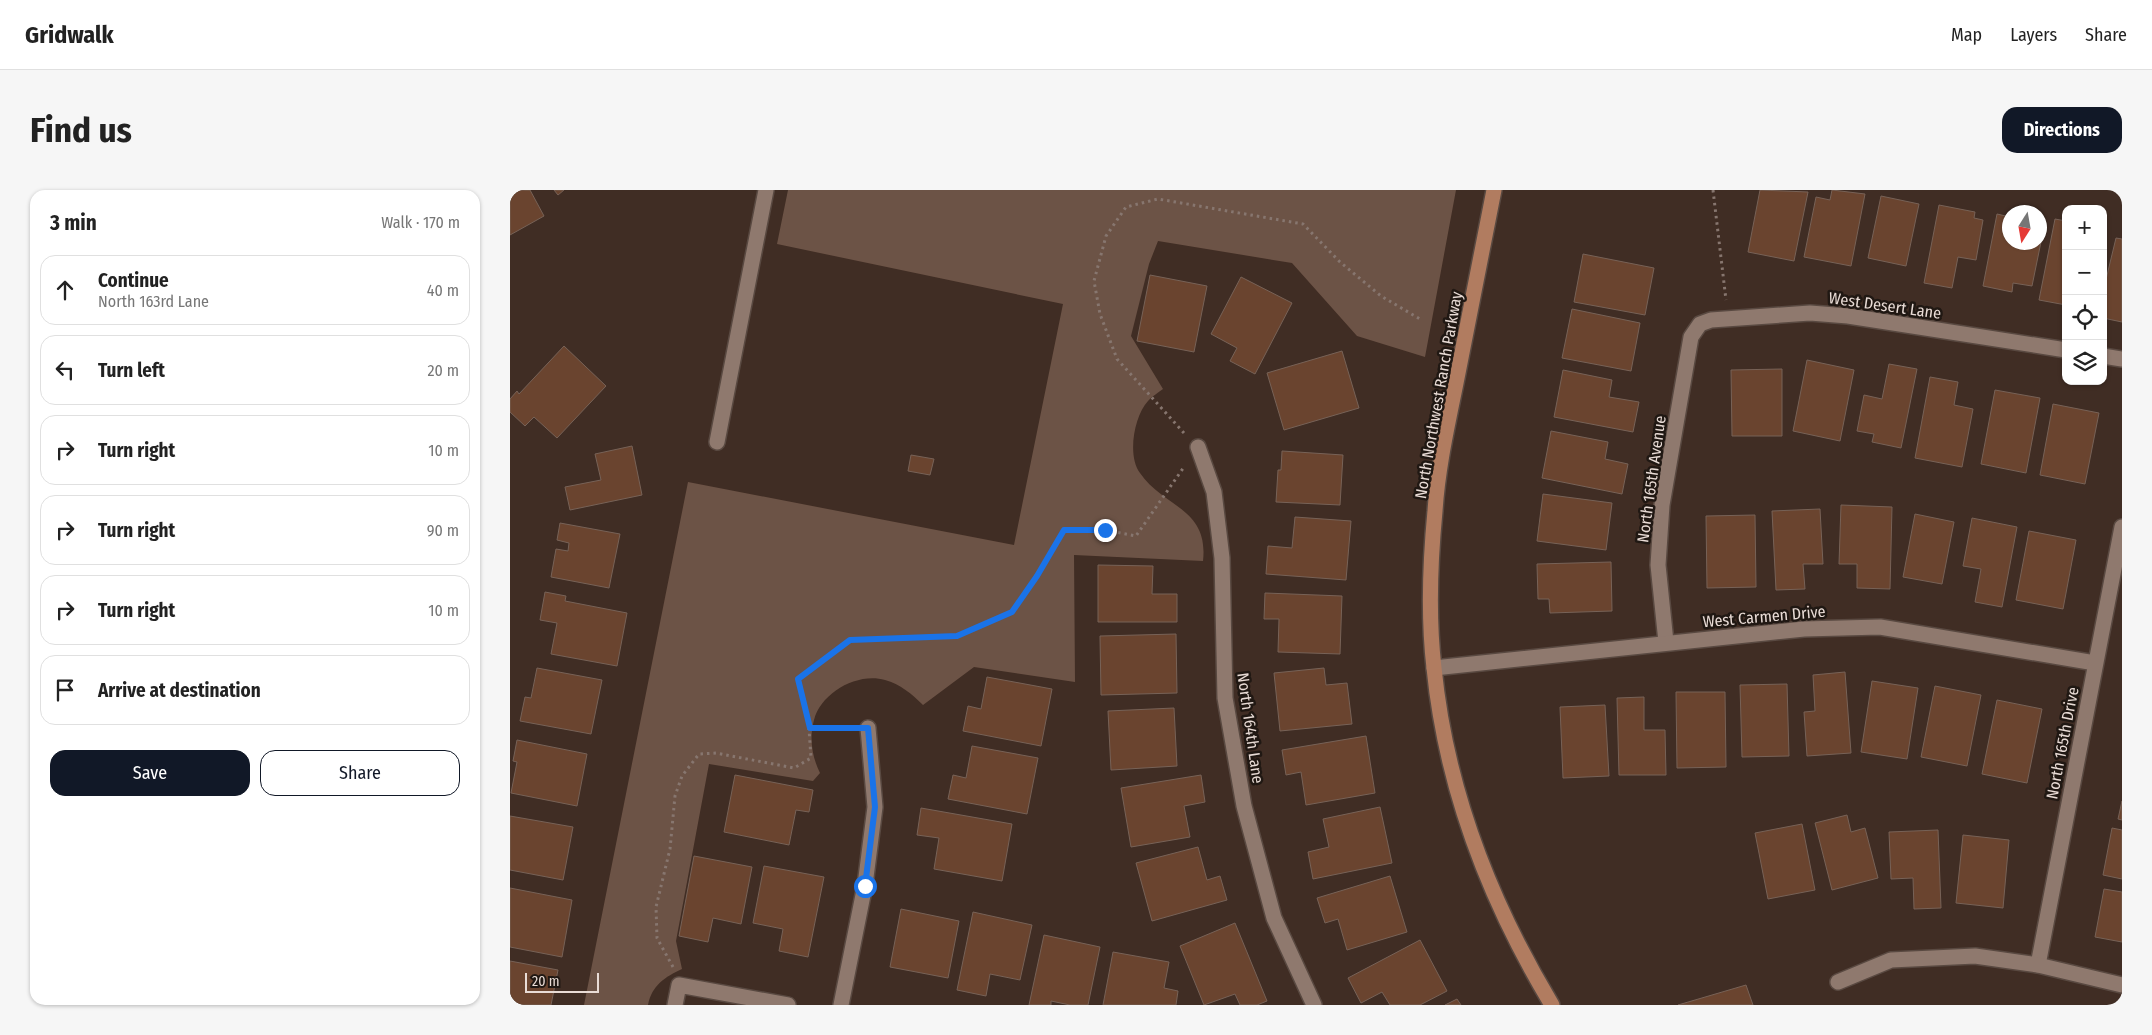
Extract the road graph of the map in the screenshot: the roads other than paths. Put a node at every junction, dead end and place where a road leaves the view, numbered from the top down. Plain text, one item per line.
1 (766, 190) edge
2 (1494, 190) edge
3 (1700, 324) joint
4 (2062, 349) edge
5 (2107, 357) edge
6 (2122, 359) edge
7 (717, 442) dead end
8 (1198, 447) road end
9 (2122, 527) edge
10 (1666, 642) junction
11 (2095, 664) junction
12 (1434, 668) junction
13 (868, 728) road end
14 (2038, 965) junction
15 (1838, 982) dead end
16 (2122, 985) edge
17 (675, 1005) edge
18 (788, 1005) edge
19 (842, 1005) edge
20 (1314, 1005) edge
21 (1552, 1005) edge

1 - 7 street
2 - 12 main road, North Northwest Ranch Parkway
3 - 4 street, West Desert Lane
3 - 10 street, North 165th Avenue
5 - 6 street
8 - 20 street, North 164th Lane
9 - 11 street, North 165th Drive
10 - 11 street, West Carmen Drive
10 - 12 street, West Carmen Drive
11 - 14 street, North 165th Drive
12 - 21 main road, North Northwest Ranch Parkway
13 - 19 street
14 - 15 street
14 - 16 street
17 - 18 street

